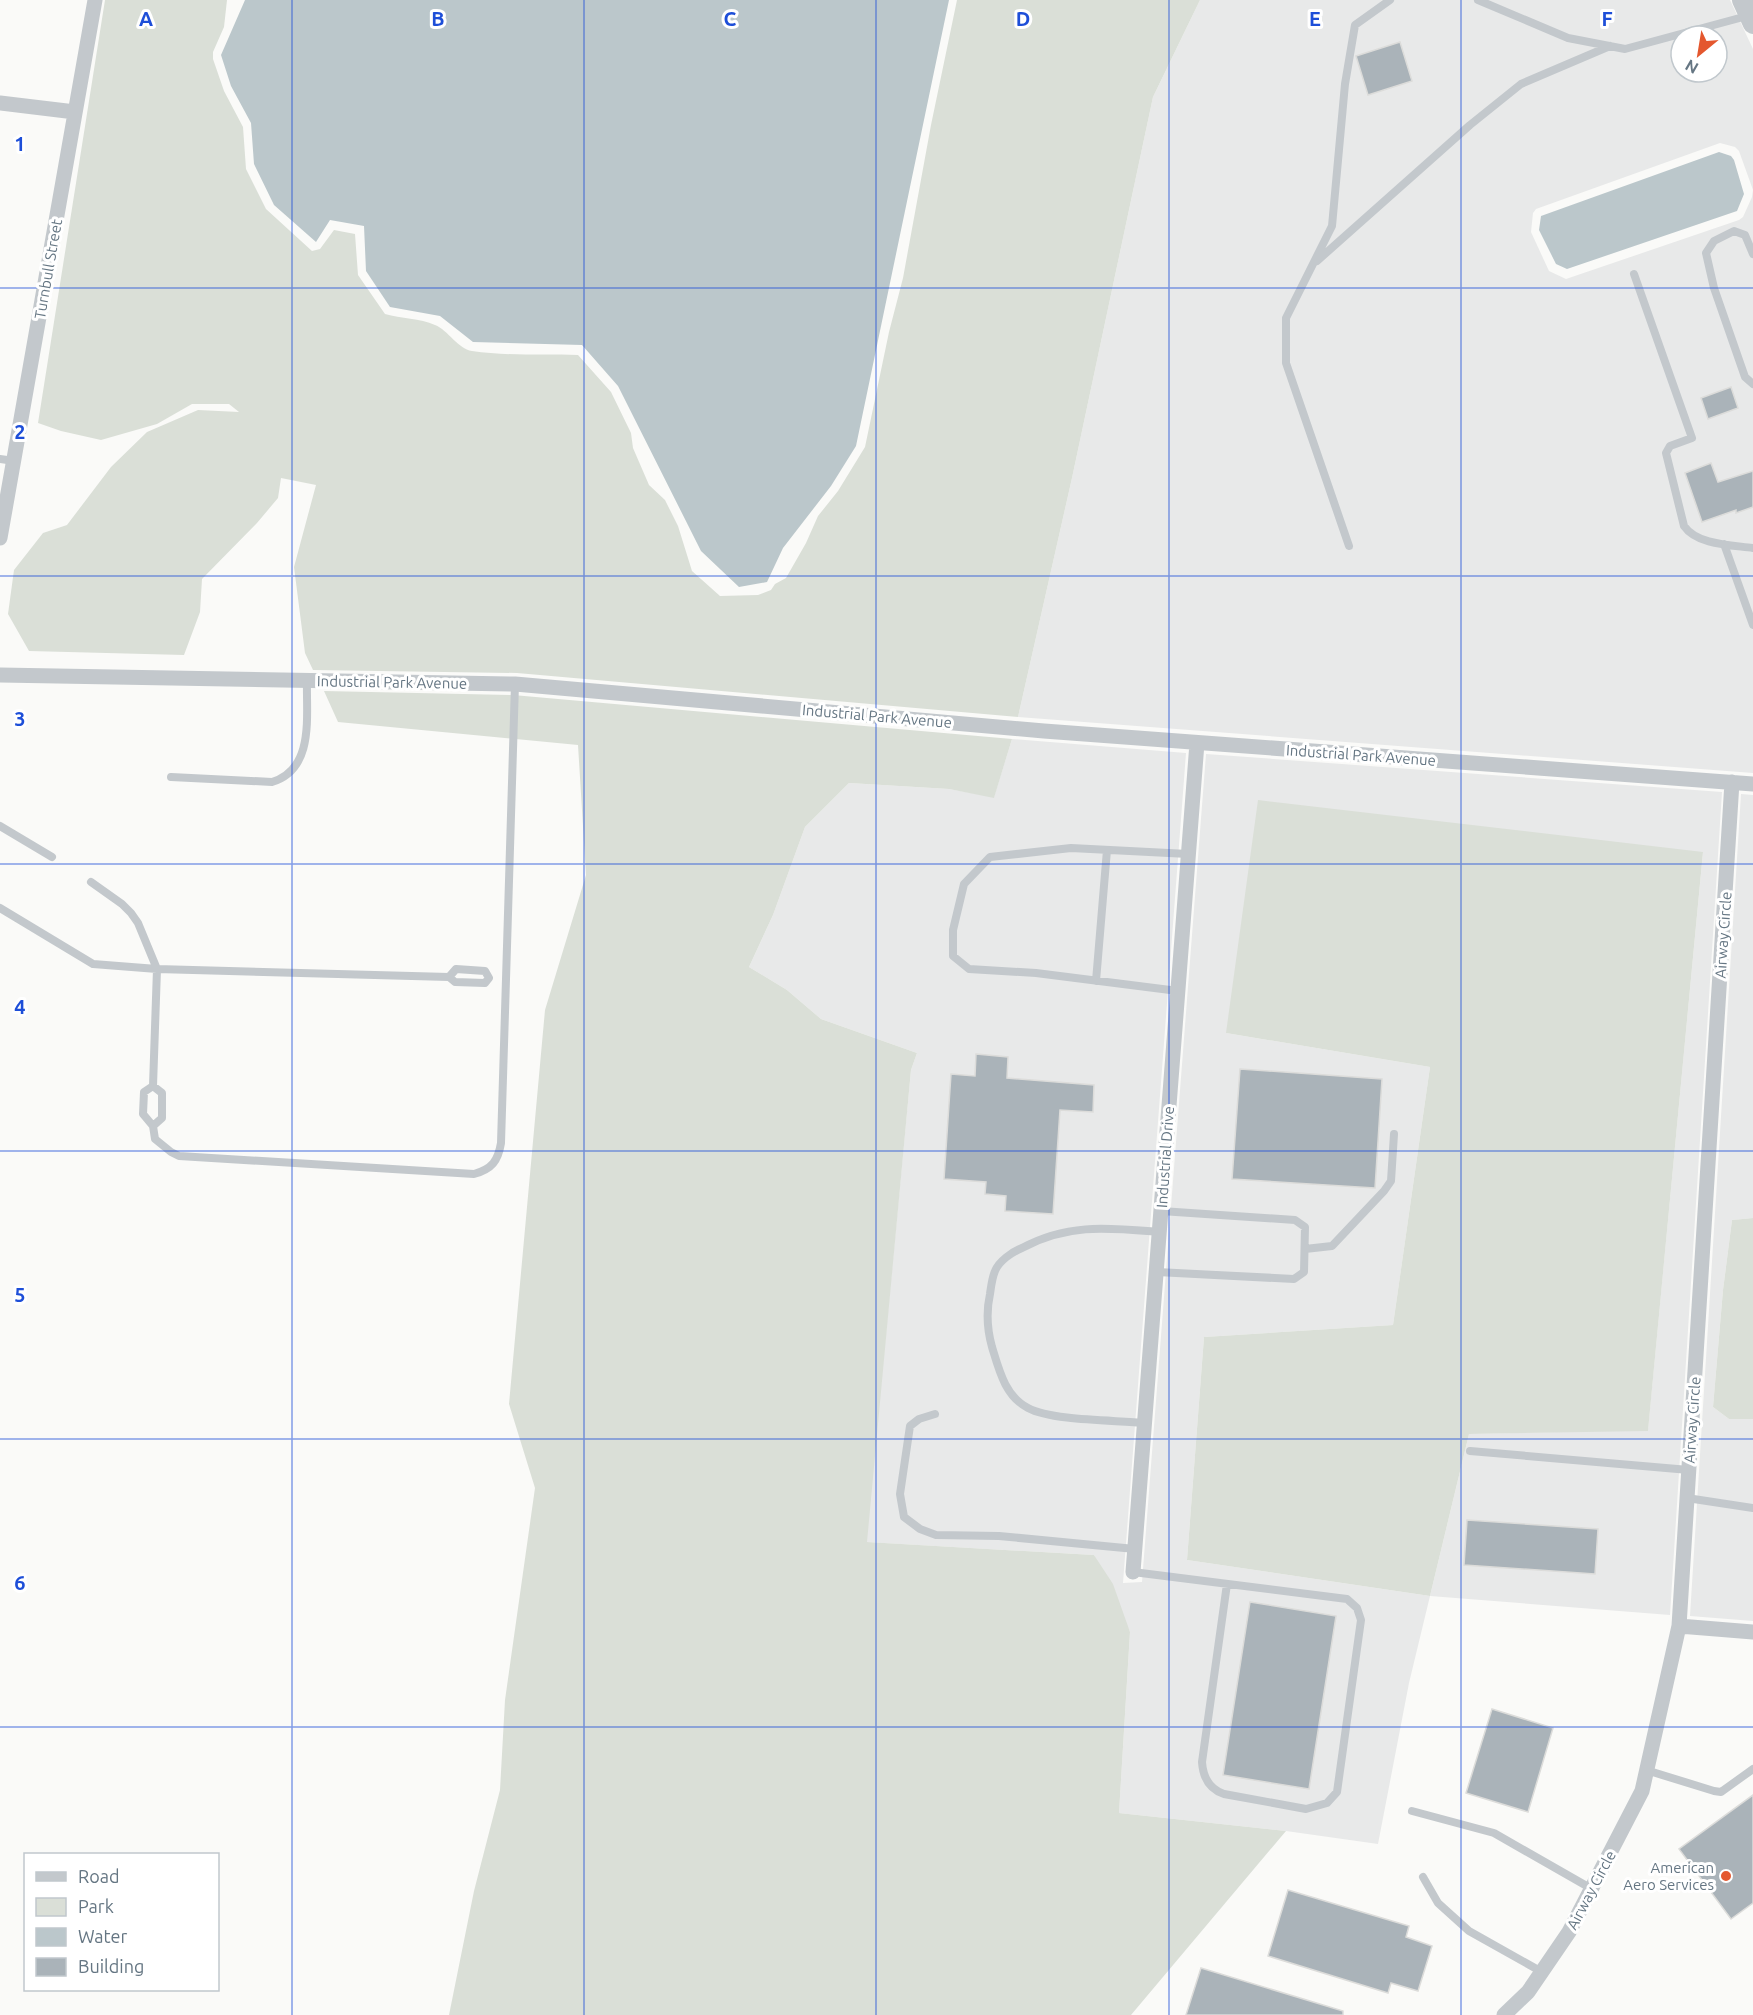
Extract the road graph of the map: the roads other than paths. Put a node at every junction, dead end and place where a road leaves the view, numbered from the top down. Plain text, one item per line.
1 (95, 0) edge
2 (1390, 0) edge
3 (1478, 0) edge
4 (1748, 13) edge
5 (1610, 46) junction
6 (0, 104) edge
7 (75, 112) junction
8 (1753, 254) edge
9 (1313, 264) junction
10 (1634, 274) dead end
11 (1753, 384) edge
12 (7, 460) edge
13 (0, 538) edge
14 (1724, 544) junction
15 (1349, 546) dead end
16 (1753, 548) edge
17 (1751, 613) edge
18 (1753, 625) edge
19 (0, 675) edge
20 (307, 680) junction
21 (515, 684) junction
22 (1197, 743) junction
23 (171, 777) dead end
24 (1732, 782) junction
25 (1753, 784) edge
26 (0, 826) edge
27 (1107, 850) junction
28 (1188, 854) junction
29 (52, 857) dead end
30 (91, 882) dead end
31 (0, 908) edge
32 (157, 969) junction
33 (449, 977) junction
34 (489, 978) junction
35 (506, 978) junction
36 (1096, 981) junction
37 (1178, 991) junction
38 (153, 1086) junction
39 (153, 1126) junction
40 (1394, 1134) dead end
41 (1161, 1211) junction
42 (1159, 1232) junction
43 (1305, 1249) junction
44 (1157, 1272) junction
45 (935, 1414) dead end
46 (1145, 1423) junction
47 (1470, 1451) dead end
48 (1689, 1470) junction
49 (1688, 1498) junction
50 (1753, 1508) edge
51 (1135, 1549) junction
52 (1133, 1572) joint
53 (1227, 1584) junction
54 (1679, 1626) junction
55 (1753, 1632) edge
56 (1753, 1769) edge
57 (1646, 1770) junction
58 (1412, 1811) dead end
59 (1423, 1876) dead end
60 (1592, 1889) junction
61 (1542, 1972) junction
62 (1504, 2015) edge

1 - 7 street, Turnbull Street
2 - 9 lane
3 - 5 lane
4 - 5 lane
5 - 9 lane
6 - 7 street
7 - 12 street, Turnbull Street
8 - 11 lane
9 - 15 lane
10 - 14 lane
12 - 13 street, Turnbull Street
14 - 16 lane
14 - 17 lane
17 - 18 lane
19 - 20 street, Industrial Park Avenue
20 - 21 street, Industrial Park Avenue
20 - 23 lane
21 - 22 street, Industrial Park Avenue
21 - 35 lane
22 - 24 street, Industrial Park Avenue
22 - 28 street, Industrial Drive
24 - 25 street, Industrial Park Avenue
24 - 48 street, Airway Circle
26 - 29 lane
27 - 28 lane
27 - 36 lane
27 - 36 lane
28 - 37 street, Industrial Drive
30 - 32 lane
31 - 32 lane
32 - 33 lane
32 - 38 lane
33 - 34 lane
33 - 34 lane
34 - 35 lane
35 - 39 lane
36 - 37 lane
37 - 41 street, Industrial Drive
38 - 39 lane
38 - 39 lane
40 - 43 lane
41 - 42 street, Industrial Drive
41 - 43 lane
42 - 44 street, Industrial Drive
42 - 46 lane
43 - 44 lane
44 - 46 street, Industrial Drive
45 - 51 lane
46 - 51 street, Industrial Drive
47 - 48 lane
48 - 49 street, Airway Circle
49 - 50 lane
49 - 54 street, Airway Circle
51 - 52 street, Industrial Drive
52 - 53 lane
53 - 53 lane
54 - 55 street
54 - 57 street, Airway Circle
56 - 57 lane
57 - 60 street, Airway Circle
58 - 60 lane
59 - 61 lane
60 - 61 street, Airway Circle
61 - 62 street, Airway Circle

